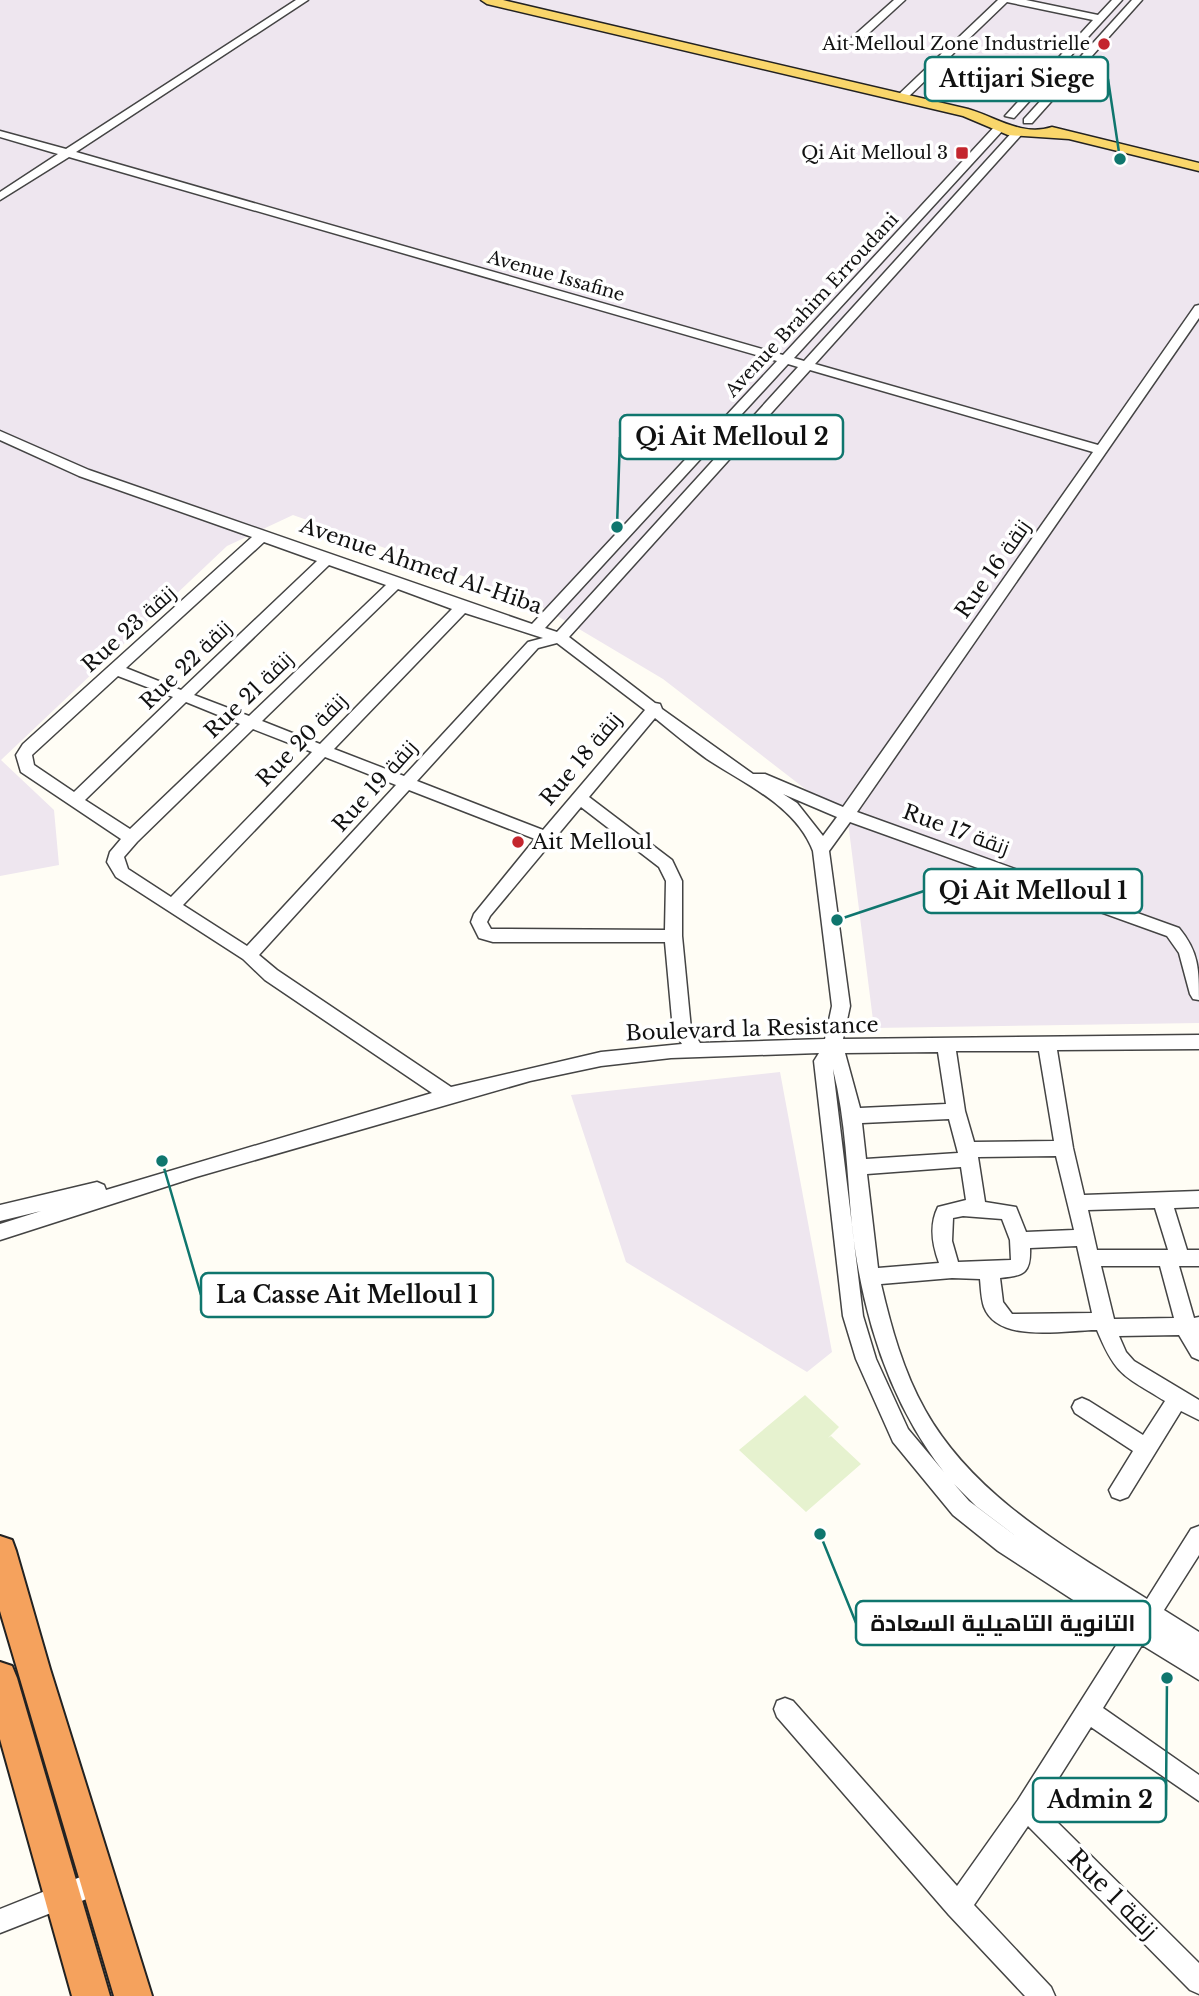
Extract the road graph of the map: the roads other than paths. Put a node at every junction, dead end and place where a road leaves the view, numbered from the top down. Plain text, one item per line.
1 (303, 0) edge
2 (487, 0) edge
3 (900, 0) edge
4 (1004, 0) edge
5 (1011, 0) edge
6 (1025, 1) edge
7 (1116, 1) edge
8 (1135, 3) edge
9 (1100, 18) junction
10 (853, 42) dead end
11 (901, 98) junction
12 (1003, 121) junction
13 (1025, 126) junction
14 (0, 134) edge
15 (1066, 136) joint
16 (67, 153) junction
17 (1199, 167) edge
18 (0, 197) edge
19 (914, 220) junction
20 (933, 225) junction
21 (877, 261) junction
22 (897, 266) junction
23 (1199, 309) edge
24 (788, 358) junction
25 (808, 365) junction
26 (0, 435) edge
27 (1102, 450) junction
28 (263, 535) junction
29 (614, 546) junction
30 (637, 553) junction
31 (327, 559) junction
32 (396, 583) junction
33 (463, 607) junction
34 (534, 637) junction
35 (559, 638) junction
36 (117, 670) junction
37 (184, 696) junction
38 (655, 708) junction
39 (251, 722) junction
40 (321, 750) junction
41 (407, 783) junction
42 (579, 798) junction
43 (74, 801) junction
44 (797, 801) junction
45 (828, 814) junction
46 (848, 815) junction
47 (545, 837) junction
48 (131, 838) junction
49 (826, 844) junction
50 (173, 905) junction
51 (673, 936) junction
52 (249, 956) junction
53 (1199, 994) edge
54 (682, 1030) junction
55 (1199, 1042) edge
56 (1047, 1044) junction
57 (833, 1046) junction
58 (946, 1046) junction
59 (671, 1051) junction
60 (696, 1051) junction
61 (449, 1095) junction
62 (956, 1111) junction
63 (851, 1116) junction
64 (1064, 1148) junction
65 (968, 1154) junction
66 (856, 1167) junction
67 (196, 1170) junction
68 (1199, 1199) edge
69 (1162, 1200) junction
70 (1079, 1203) junction
71 (977, 1209) junction
72 (0, 1213) edge
73 (0, 1232) edge
74 (1020, 1240) junction
75 (1087, 1248) junction
76 (1182, 1258) edge
77 (952, 1270) junction
78 (989, 1272) junction
79 (869, 1277) junction
80 (1106, 1325) junction
81 (1192, 1326) edge
82 (1199, 1351) edge
83 (1178, 1398) junction
84 (1082, 1407) dead end
85 (1199, 1411) edge
86 (1145, 1448) junction
87 (1120, 1490) dead end
88 (1020, 1527) junction
89 (1199, 1536) edge
90 (1006, 1544) junction
91 (0, 1551) edge
92 (1144, 1620) junction
93 (1199, 1645) edge
94 (1199, 1669) edge
95 (0, 1678) edge
96 (785, 1709) dead end
97 (1089, 1712) junction
98 (1199, 1789) edge
99 (1026, 1808) junction
100 (98, 1882) junction
101 (63, 1897) junction
102 (958, 1906) junction
103 (0, 1921) edge
104 (1199, 1981) edge
105 (91, 1996) edge
106 (133, 1996) edge
107 (1042, 1996) edge

1 - 16 street
2 - 11 main road
3 - 10 street
4 - 11 street
5 - 6 street
6 - 9 street
7 - 8 street
7 - 9 street, Avenue Brahim Erroudani
8 - 13 street, Avenue Brahim Erroudani
9 - 12 street, Avenue Brahim Erroudani
11 - 12 main road
12 - 13 main road
12 - 19 street, Avenue Brahim Erroudani
13 - 15 main road
13 - 20 street, Avenue Brahim Erroudani
14 - 16 street, Avenue Issafine
15 - 17 main road
16 - 18 street
16 - 24 street, Avenue Issafine
19 - 20 street
19 - 21 street, Avenue Brahim Erroudani
20 - 22 street, Avenue Brahim Erroudani
21 - 22 street
21 - 24 street, Avenue Brahim Erroudani
22 - 25 street, Avenue Brahim Erroudani
23 - 27 street, Rue 16 زنقة
24 - 25 street, Avenue Issafine
24 - 29 street, Avenue Brahim Erroudani
25 - 27 street, Avenue Issafine
25 - 30 street, Avenue Brahim Erroudani
26 - 28 street, Avenue Ahmed Al-Hiba
27 - 46 street, Rue 16 زنقة
28 - 31 street, Avenue Ahmed Al-Hiba
28 - 36 street, Rue 23 زنقة
29 - 30 street
29 - 34 street, Avenue Brahim Erroudani
30 - 35 street, Avenue Brahim Erroudani
31 - 32 street, Avenue Ahmed Al-Hiba
31 - 37 street, Rue 22 زنقة
32 - 33 street, Avenue Ahmed Al-Hiba
32 - 39 street, Rue 21 زنقة
33 - 34 street, Avenue Ahmed Al-Hiba
33 - 40 street, Rue 20 زنقة
34 - 35 street
34 - 41 street, Rue 19 زنقة
35 - 38 street, Avenue Ahmed Al-Hiba
36 - 37 street
36 - 43 street, Rue 23 زنقة
37 - 39 street
37 - 43 street, Rue 22 زنقة
38 - 42 street, Rue 18 زنقة
38 - 44 street, Avenue Ahmed Al-Hiba
39 - 40 street
39 - 48 street, Rue 21 زنقة
40 - 41 street
40 - 50 street, Rue 20 زنقة
41 - 47 street
41 - 52 street, Rue 19 زنقة
42 - 47 street, Rue 18 زنقة
42 - 51 street
43 - 48 street
44 - 45 street
44 - 46 street, Rue 17 زنقة
44 - 49 street, Avenue Ahmed Al-Hiba
45 - 46 street
45 - 49 street
46 - 49 street, Rue 16 زنقة
46 - 53 street, Rue 17 زنقة
47 - 51 street, Rue 18 زنقة
48 - 50 street
49 - 57 street, Avenue Ahmed Al-Hiba
50 - 52 street
51 - 54 street
52 - 61 street
54 - 59 street
54 - 60 street
55 - 56 street, Boulevard la Resistance
56 - 58 street, Boulevard la Resistance
56 - 64 street
57 - 58 street, Boulevard la Resistance
57 - 60 street, Boulevard la Resistance
57 - 63 street
57 - 90 street, Avenue Ahmed Al-Hiba
58 - 62 street
59 - 60 street, Boulevard la Resistance
59 - 61 street, Boulevard la Resistance
61 - 67 street, Boulevard la Resistance
62 - 63 street
62 - 65 street
63 - 66 street
64 - 65 street
64 - 70 street
65 - 66 street
65 - 71 street
66 - 79 street
67 - 72 street, Boulevard la Resistance
67 - 73 street, Boulevard la Resistance
68 - 69 street
69 - 70 street
69 - 76 street
70 - 75 street
71 - 74 street
71 - 77 street
74 - 75 street
74 - 78 street
75 - 76 street
75 - 80 street
76 - 81 street
77 - 78 street
77 - 79 street
78 - 80 street
79 - 88 street
80 - 81 street
80 - 83 street
81 - 82 street
83 - 85 street
83 - 86 street
84 - 86 street
86 - 87 street
88 - 90 street
88 - 92 street
89 - 92 street
90 - 92 street, Avenue Ahmed Al-Hiba
91 - 100 highway
92 - 93 street
92 - 94 street
92 - 97 street
95 - 101 highway
96 - 102 street
97 - 98 street
97 - 99 street
99 - 102 street
99 - 104 street, Rue 1 زنقة
100 - 101 street
100 - 106 highway
101 - 103 street
101 - 105 highway
102 - 107 street

